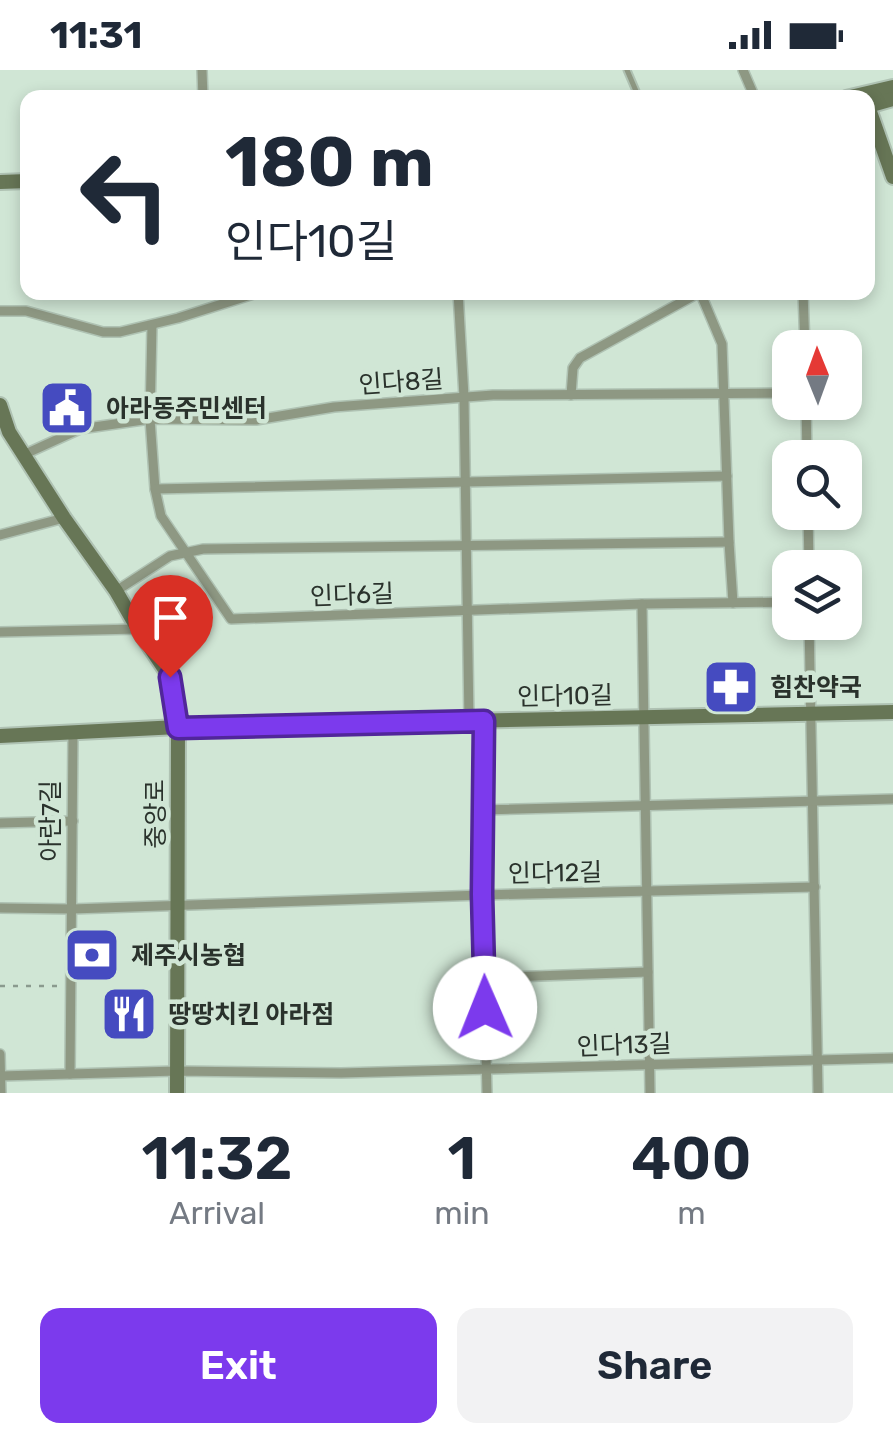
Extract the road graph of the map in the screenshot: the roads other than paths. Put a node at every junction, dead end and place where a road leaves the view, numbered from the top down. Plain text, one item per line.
1 (875, 126) edge
2 (893, 177) edge
3 (233, 300) edge
4 (458, 300) edge
5 (685, 300) edge
6 (703, 300) edge
7 (804, 300) edge
8 (0, 311) edge
9 (152, 324) junction
10 (805, 330) edge
11 (772, 393) edge
12 (571, 394) junction
13 (724, 394) junction
14 (464, 397) junction
15 (0, 405) edge
16 (150, 419) junction
17 (23, 455) junction
18 (727, 476) junction
19 (465, 484) junction
20 (155, 489) junction
21 (64, 518) junction
22 (0, 535) edge
23 (729, 542) junction
24 (466, 546) junction
25 (184, 553) junction
26 (116, 591) junction
27 (772, 602) edge
28 (733, 603) junction
29 (642, 604) junction
30 (467, 612) junction
31 (138, 630) junction
32 (0, 632) edge
33 (810, 640) edge
34 (893, 712) edge
35 (811, 714) junction
36 (644, 717) junction
37 (476, 721) junction
38 (178, 728) junction
39 (73, 733) junction
40 (0, 736) edge
41 (893, 799) edge
42 (813, 801) junction
43 (646, 806) junction
44 (483, 810) junction
45 (73, 822) junction
46 (0, 824) edge
47 (814, 887) junction
48 (647, 892) junction
49 (482, 894) junction
50 (177, 905) junction
51 (0, 908) edge
52 (72, 909) junction
53 (648, 972) junction
54 (484, 978) junction
55 (0, 1054) edge
56 (893, 1058) edge
57 (818, 1060) junction
58 (650, 1064) junction
59 (487, 1069) junction
60 (177, 1072) junction
61 (70, 1074) junction
62 (0, 1076) edge
63 (1, 1093) edge
64 (177, 1093) edge
65 (487, 1093) edge
66 (650, 1093) edge
67 (818, 1093) edge

1 - 2 street
3 - 9 street
4 - 14 street
5 - 12 street
6 - 13 street
7 - 10 street
8 - 9 street
9 - 16 street, 인다6길
11 - 13 street, 인다8길
12 - 13 street, 인다8길
12 - 14 street, 인다8길
13 - 18 street
14 - 16 street, 인다8길
14 - 19 street
15 - 17 street, 중앙로
16 - 17 street, 인다8길
16 - 20 street, 인다6길
17 - 21 street, 중앙로
18 - 19 street
18 - 23 street
19 - 20 street
19 - 24 street
20 - 25 street, 인다6길
21 - 22 street
21 - 26 street, 중앙로
23 - 24 street
23 - 28 street
24 - 25 street
24 - 30 street
25 - 26 street
25 - 30 street, 인다6길
26 - 31 street, 중앙로
27 - 28 street, 인다6길
28 - 29 street, 인다6길
29 - 30 street, 인다6길
29 - 36 street
30 - 37 street
31 - 32 street
31 - 38 street, 중앙로
33 - 35 street
34 - 35 street, 인다10길
35 - 36 street, 인다10길
35 - 42 street
36 - 37 street, 인다10길
36 - 43 street
37 - 38 street, 인다10길
37 - 44 street
38 - 39 street
38 - 50 street, 중앙로
39 - 40 street
39 - 45 street, 아란7길
41 - 42 street
42 - 43 street
42 - 47 street
43 - 44 street
43 - 48 street
44 - 49 street
45 - 46 street
45 - 52 street, 아란7길
47 - 48 street, 인다12길
47 - 57 street
48 - 49 street, 인다12길
48 - 53 street
49 - 50 street, 인다12길
49 - 54 street
50 - 52 street, 인다12길
50 - 60 street, 중앙로
51 - 52 street, 인다12길
52 - 61 street, 아란7길
53 - 54 street
53 - 58 street
54 - 59 street
55 - 62 street
56 - 57 street, 인다13길
57 - 58 street, 인다13길
57 - 67 street
58 - 59 street, 인다13길
58 - 66 street
59 - 60 street, 인다13길
59 - 65 street
60 - 61 street, 인다13길
60 - 64 street, 중앙로
61 - 62 street, 인다13길
62 - 63 street

